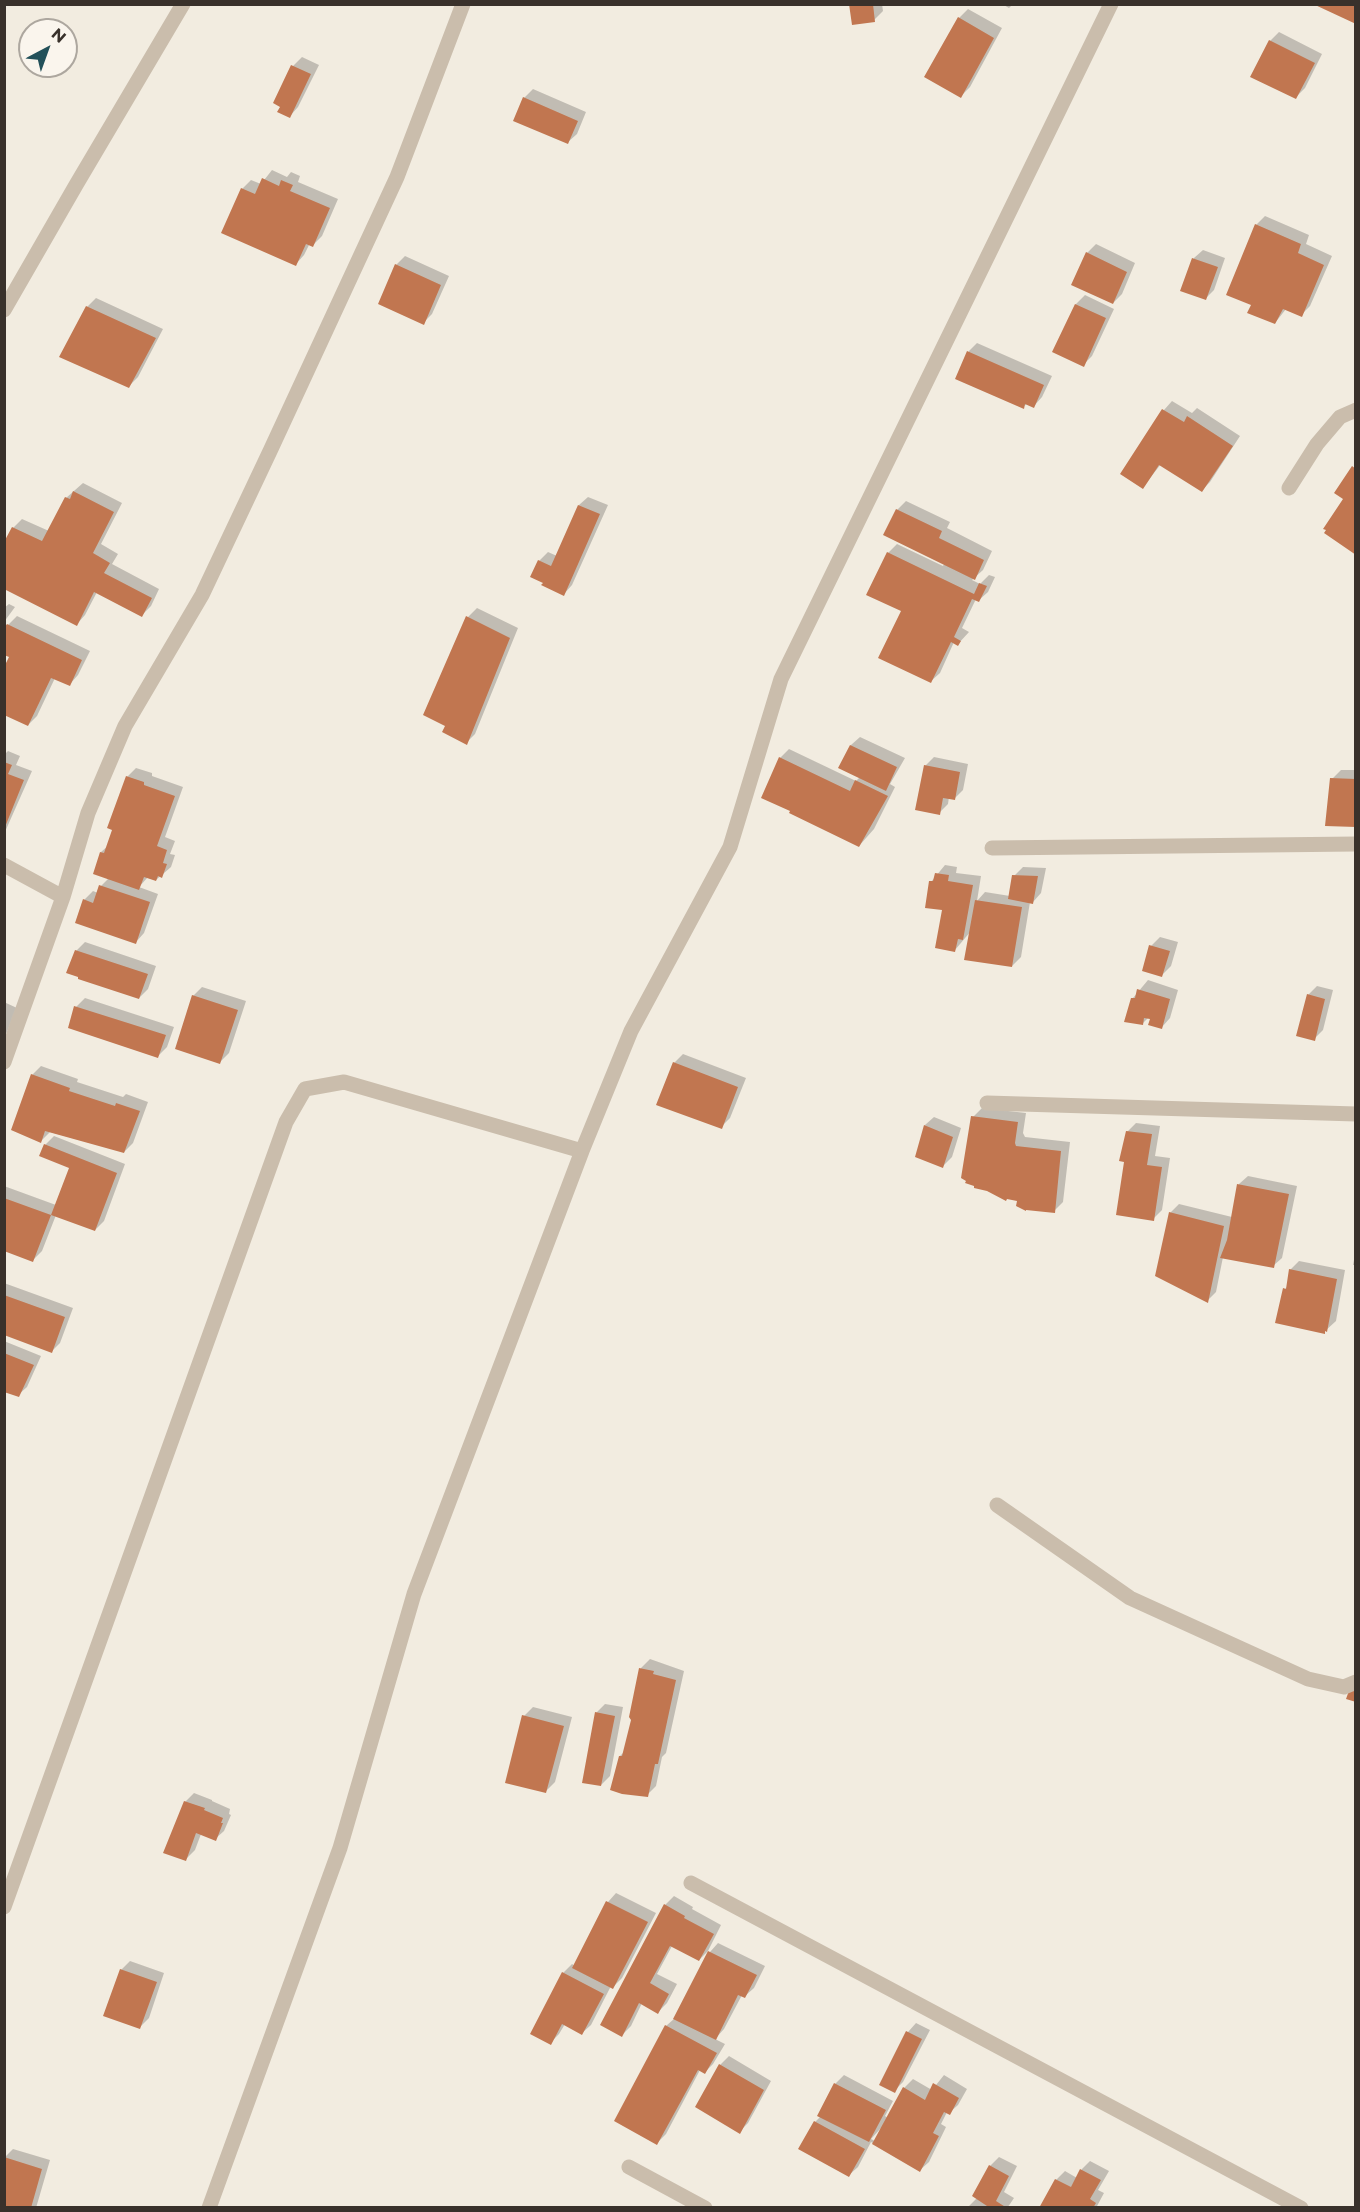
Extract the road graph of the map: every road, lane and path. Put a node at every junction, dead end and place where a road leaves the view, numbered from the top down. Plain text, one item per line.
1 (183, 4) edge
2 (463, 4) edge
3 (1111, 4) edge
4 (4, 310) edge
5 (1356, 410) edge
6 (1289, 488) dead end
7 (1356, 844) edge
8 (992, 848) dead end
9 (4, 865) edge
10 (63, 897) junction
11 (4, 1062) edge
12 (987, 1102) dead end
13 (1356, 1114) edge
14 (582, 1152) junction
15 (997, 1505) dead end
16 (1356, 1682) edge
17 (691, 1883) dead end
18 (4, 1907) edge
19 (629, 2167) dead end
20 (208, 2208) edge
21 (705, 2208) edge
22 (1301, 2208) edge

1 - 4 street
2 - 10 street
3 - 14 street
5 - 6 street
7 - 8 street
9 - 10 street
10 - 11 street
12 - 13 street
14 - 18 street
14 - 20 street
15 - 16 street
17 - 22 street
19 - 21 street

